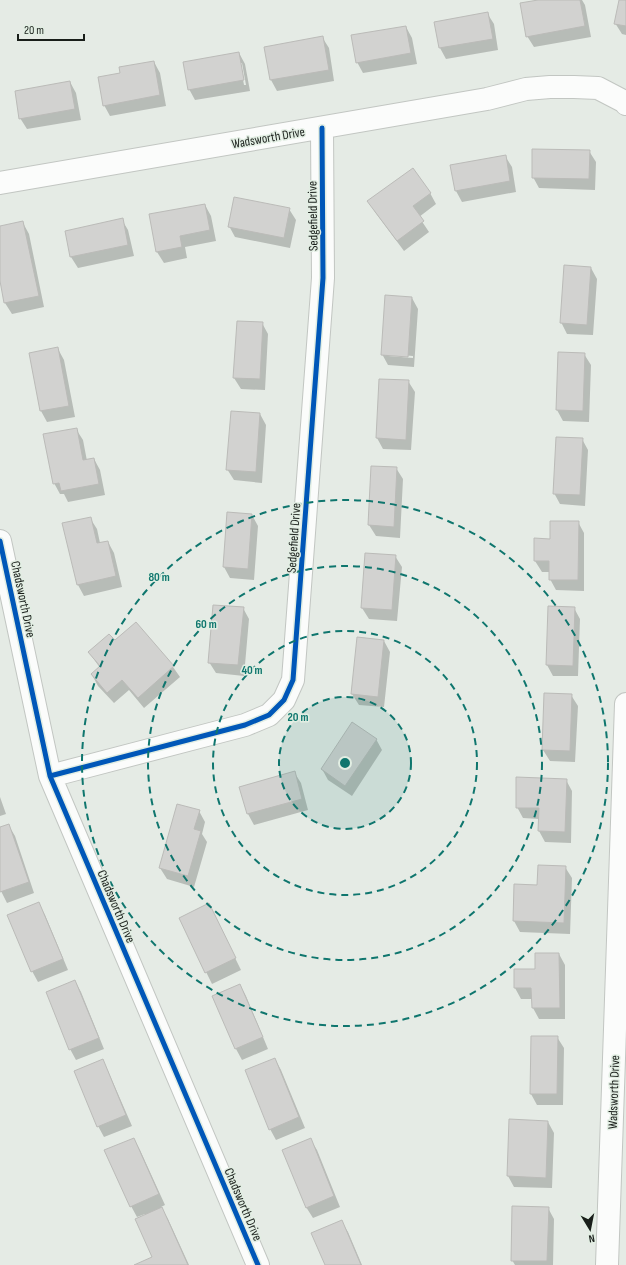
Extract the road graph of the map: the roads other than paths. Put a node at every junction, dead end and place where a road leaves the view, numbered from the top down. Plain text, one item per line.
1 (626, 104) edge
2 (322, 128) junction
3 (0, 183) edge
4 (0, 541) edge
5 (626, 704) edge
6 (50, 776) junction
7 (258, 1265) edge
8 (607, 1265) edge

1 - 2 street, Wadsworth Drive
2 - 3 street, Wadsworth Drive
2 - 6 street, Sedgefield Drive
4 - 6 street, Chadsworth Drive
5 - 8 street, Wadsworth Drive
6 - 7 street, Chadsworth Drive

